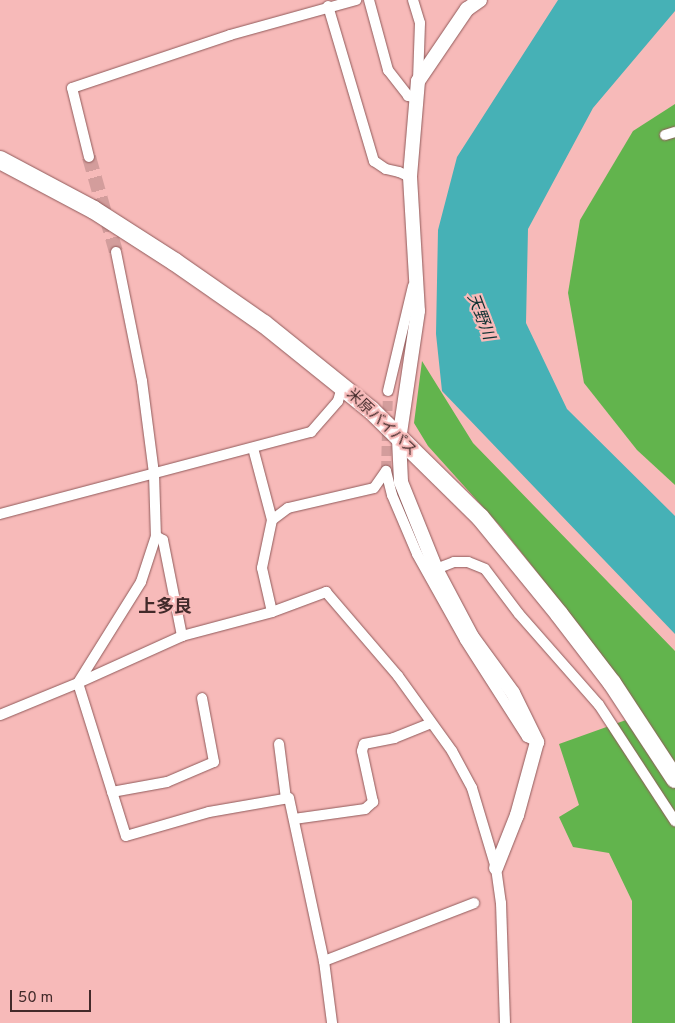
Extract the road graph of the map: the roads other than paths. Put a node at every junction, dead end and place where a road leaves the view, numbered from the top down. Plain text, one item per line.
1 (356, 0) edge
2 (369, 0) edge
3 (413, 0) edge
4 (480, 0) edge
5 (329, 4) edge
6 (418, 81) junction
7 (417, 98) junction
8 (89, 156) tunnel mouth
9 (0, 160) edge
10 (410, 177) junction
11 (116, 252) tunnel mouth
12 (416, 275) junction
13 (342, 387) junction
14 (388, 390) tunnel mouth
15 (400, 439) junction
16 (253, 448) junction
17 (154, 474) junction
18 (0, 514) edge
19 (272, 520) junction
20 (156, 536) junction
21 (436, 569) junction
22 (272, 612) junction
23 (182, 636) junction
24 (78, 683) junction
25 (202, 698) dead end
26 (0, 715) edge
27 (431, 723) junction
28 (537, 742) junction
29 (279, 744) dead end
30 (675, 779) edge
31 (112, 792) junction
32 (286, 799) junction
33 (294, 819) junction
34 (675, 821) edge
35 (496, 868) junction
36 (474, 903) dead end
37 (324, 961) junction
38 (332, 1023) edge
39 (505, 1023) edge

1 - 5 street
2 - 7 street
3 - 6 street
4 - 6 street
5 - 8 street
5 - 10 street
6 - 7 street
7 - 10 street
9 - 13 highway, 米原バイパス
10 - 12 street
11 - 17 street
12 - 14 street
12 - 15 street
13 - 15 highway, 米原バイパス
13 - 16 street
15 - 21 street
15 - 30 highway, 米原バイパス
16 - 17 street
16 - 19 street
17 - 18 street
17 - 20 street
19 - 22 street
19 - 28 street
20 - 23 street
20 - 24 street
21 - 28 street
21 - 34 street
22 - 23 street
22 - 27 street
23 - 24 street
24 - 26 street
24 - 31 street
25 - 31 street
27 - 33 street
27 - 35 street
28 - 35 street
29 - 32 street
31 - 32 street
32 - 33 street
33 - 37 street
35 - 39 street
36 - 37 street
37 - 38 street

